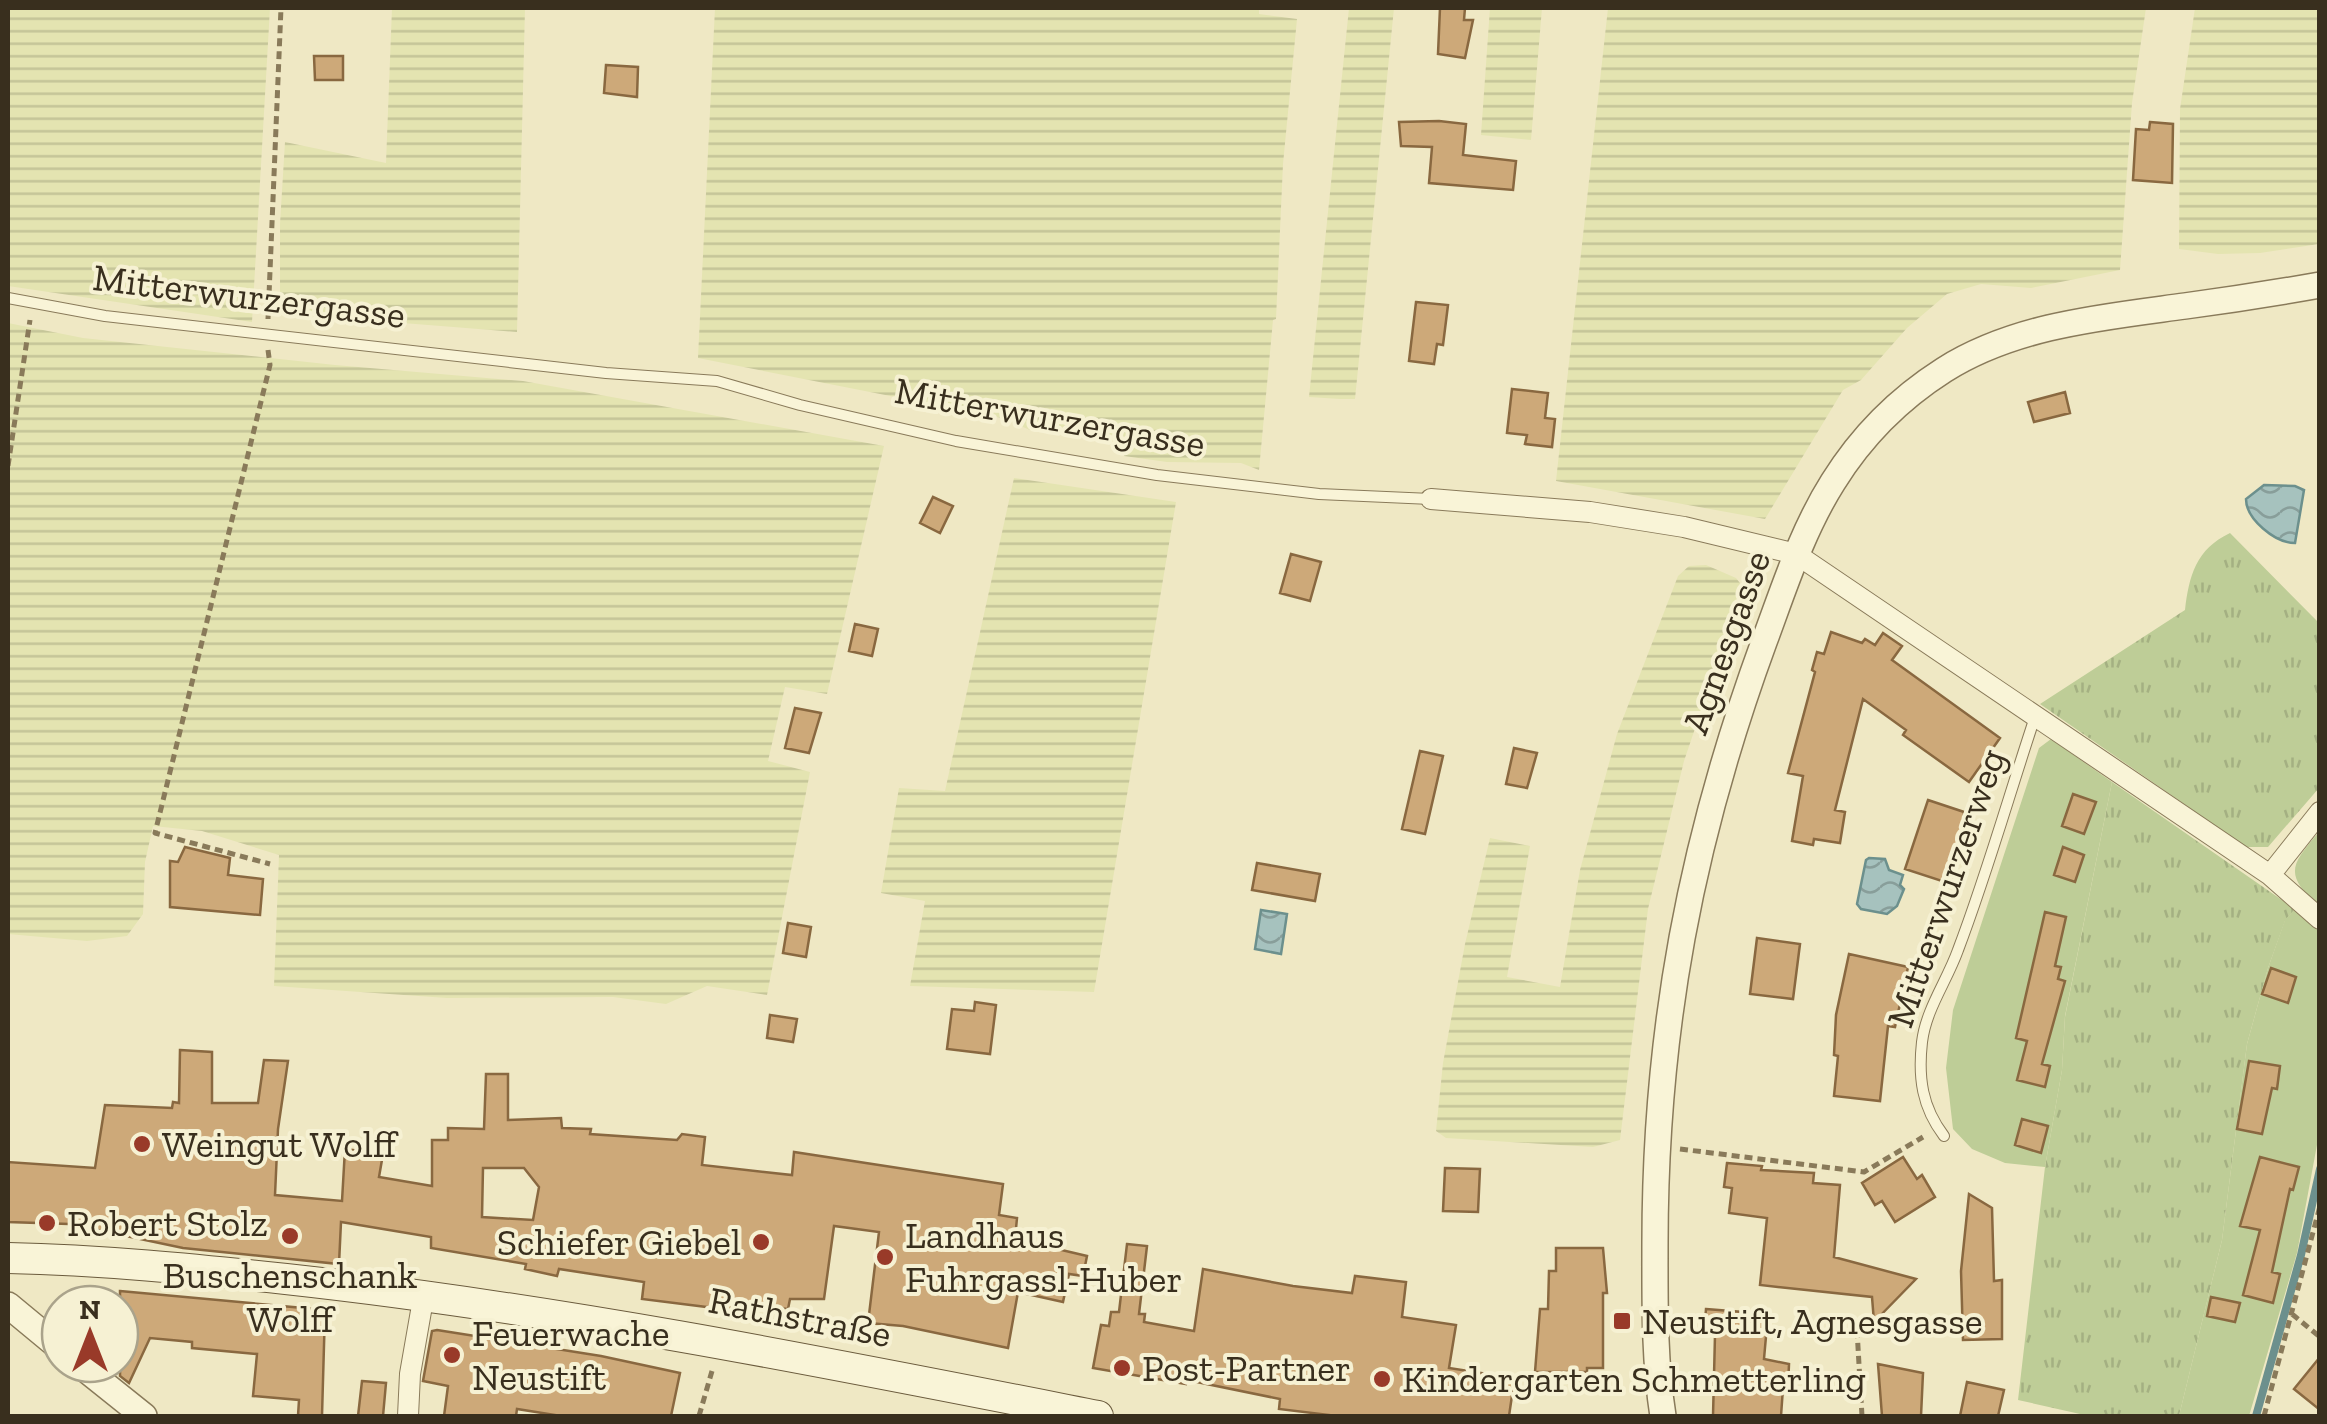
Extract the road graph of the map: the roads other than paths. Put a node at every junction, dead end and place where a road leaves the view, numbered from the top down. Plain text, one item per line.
1 (2320, 286) edge
2 (8, 298) edge
3 (1431, 499) joint
4 (1796, 554) junction
5 (2035, 716) junction
6 (2320, 812) edge
7 (2270, 875) junction
8 (2320, 918) edge
9 (1941, 1132) road end
10 (8, 1258) edge
11 (424, 1294) junction
12 (8, 1305) edge
13 (40, 1331) edge
14 (1656, 1375) junction
15 (104, 1384) edge
16 (144, 1416) edge
17 (408, 1416) edge
18 (1098, 1416) edge
19 (1649, 1416) edge
20 (1664, 1416) edge

1 - 4 street, Agnesgasse
2 - 3 lane, Mitterwurzergasse
3 - 4 street, Mitterwurzergasse
4 - 5 street, Mitterwurzergasse
4 - 14 street, Agnesgasse
5 - 7 street, Mitterwurzergasse
5 - 9 lane, Mitterwurzerweg
6 - 7 street
7 - 8 street, Mitterwurzergasse
10 - 11 main road, Rathstraße
11 - 17 street
11 - 18 main road, Rathstraße
12 - 13 street
14 - 19 street, Agnesgasse
14 - 20 street, Agnesgasse
15 - 16 street

